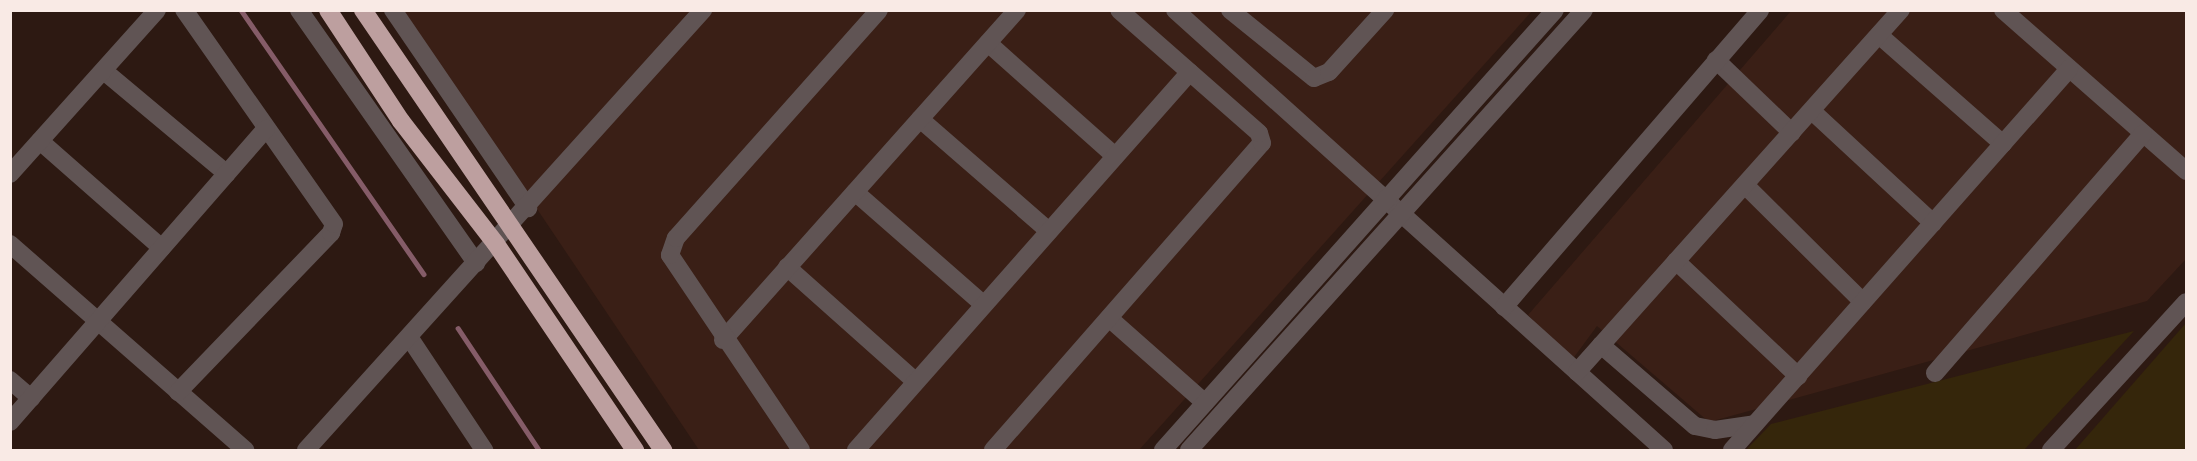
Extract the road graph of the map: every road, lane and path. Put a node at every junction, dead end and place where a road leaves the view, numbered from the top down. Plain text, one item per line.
1 (158, 10) edge
2 (184, 10) edge
3 (299, 10) edge
4 (328, 10) edge
5 (363, 10) edge
6 (393, 10) edge
7 (703, 10) edge
8 (879, 10) edge
9 (1017, 10) edge
10 (1119, 10) edge
11 (1175, 10) edge
12 (1385, 10) edge
13 (1555, 10) edge
14 (1584, 10) edge
15 (1760, 10) edge
16 (1902, 10) edge
17 (2003, 10) edge
18 (1238, 13) edge
19 (1879, 35) junction
20 (988, 43) junction
21 (1716, 60) junction
22 (2069, 69) junction
23 (104, 71) junction
24 (1190, 72) junction
25 (1812, 111) junction
26 (920, 119) junction
27 (266, 129) junction
28 (1792, 133) junction
29 (2143, 134) junction
30 (40, 141) junction
31 (2002, 144) junction
32 (1115, 156) junction
33 (2187, 171) edge
34 (10, 174) edge
35 (227, 174) junction
36 (1745, 184) junction
37 (855, 192) junction
38 (1385, 200) junction
39 (528, 208) junction
40 (1400, 213) junction
41 (1934, 223) junction
42 (512, 225) junction
43 (1049, 231) junction
44 (10, 244) edge
45 (496, 244) junction
46 (162, 248) junction
47 (1676, 261) junction
48 (476, 263) junction
49 (787, 267) junction
50 (1863, 302) junction
51 (2187, 302) edge
52 (984, 304) junction
53 (1504, 307) junction
54 (1109, 318) junction
55 (98, 321) junction
56 (409, 337) junction
57 (723, 340) junction
58 (1601, 345) junction
59 (1577, 372) junction
60 (1935, 373) dead end
61 (1798, 376) junction
62 (10, 380) edge
63 (915, 381) junction
64 (178, 392) junction
65 (31, 398) junction
66 (1205, 403) junction
67 (10, 423) edge
68 (1755, 424) junction
69 (481, 449) edge
70 (245, 450) edge
71 (306, 450) edge
72 (635, 450) edge
73 (663, 450) edge
74 (801, 450) edge
75 (856, 450) edge
76 (993, 450) edge
77 (1163, 450) edge
78 (1189, 450) edge
79 (1664, 450) edge
80 (1732, 450) edge
81 (2051, 450) edge

1 - 23 street
2 - 27 street
3 - 48 street
4 - 45 highway
5 - 42 highway
6 - 39 street
7 - 39 street
8 - 57 street
9 - 20 street
10 - 24 street
11 - 38 street
12 - 18 street
13 - 38 street
14 - 40 street
15 - 21 street
16 - 19 street
17 - 22 street
19 - 25 street
19 - 31 street
20 - 26 street
20 - 32 street
21 - 28 street
21 - 53 street
22 - 29 street
22 - 31 street
23 - 30 street
23 - 35 street
24 - 32 street
24 - 54 street
25 - 28 street
25 - 41 street
26 - 37 street
26 - 43 street
27 - 35 street
27 - 64 street
28 - 36 street
29 - 33 street
29 - 60 street
30 - 34 street
30 - 46 street
31 - 41 street
32 - 43 street
35 - 46 street
36 - 47 street
36 - 50 street
37 - 49 street
37 - 52 street
38 - 40 street
38 - 66 street
39 - 42 street
40 - 53 street
40 - 78 street
41 - 50 street
42 - 45 street
42 - 73 highway
43 - 52 street
44 - 55 street
45 - 48 street
45 - 72 highway
46 - 55 street
47 - 58 street
47 - 61 street
48 - 56 street
49 - 57 street
49 - 63 street
50 - 61 street
51 - 81 street
52 - 63 street
53 - 59 street
54 - 66 street
54 - 76 street
55 - 64 street
55 - 65 street
56 - 69 street
56 - 71 street
57 - 74 street
58 - 59 street
58 - 68 street
59 - 79 street
61 - 68 street
62 - 65 street
63 - 75 street
64 - 70 street
65 - 67 street
66 - 77 street
68 - 80 street

